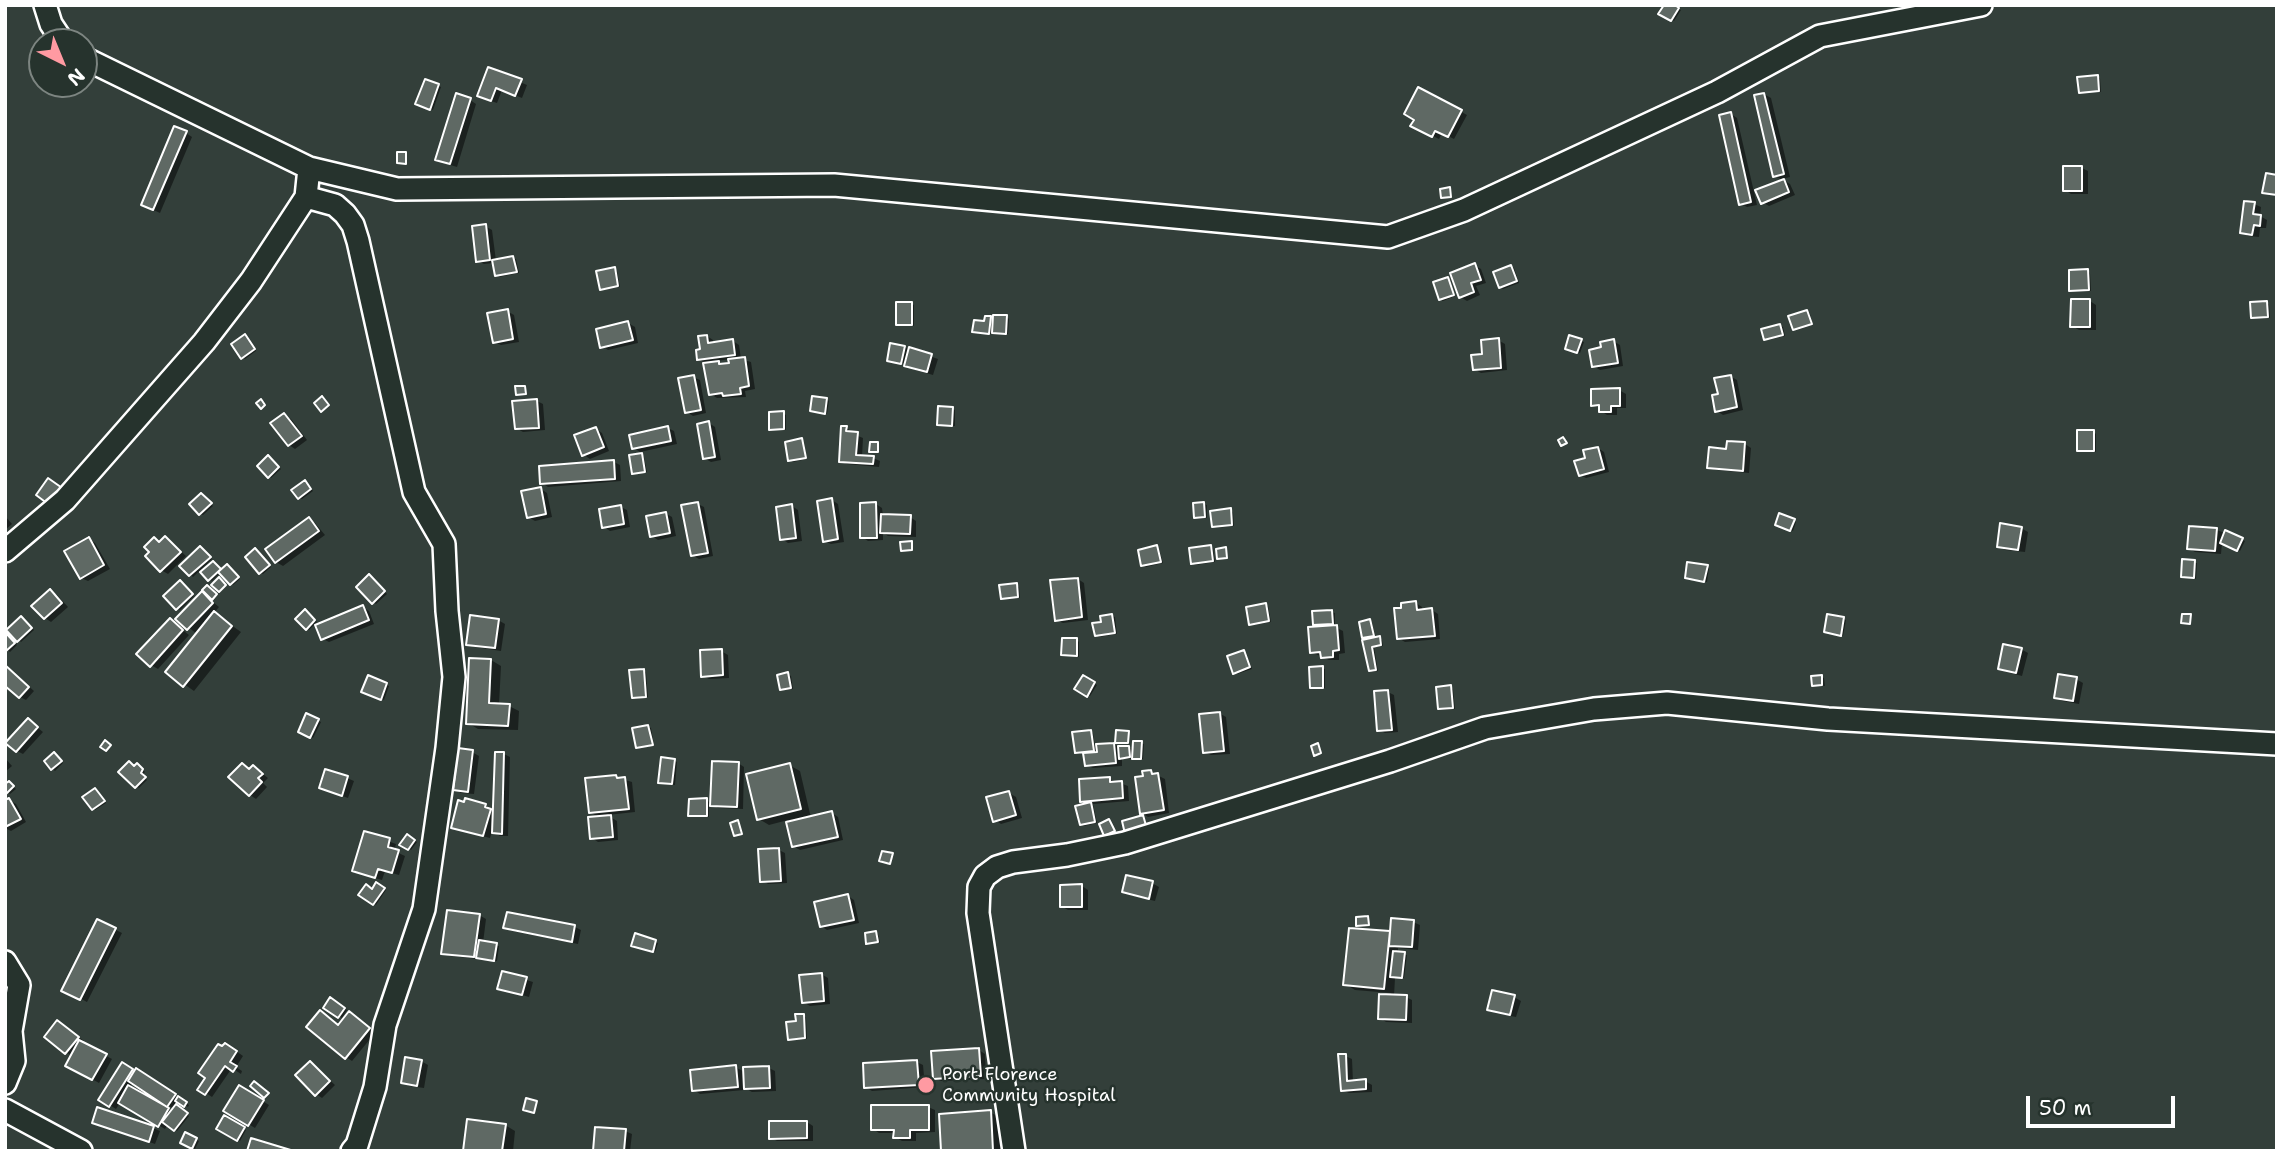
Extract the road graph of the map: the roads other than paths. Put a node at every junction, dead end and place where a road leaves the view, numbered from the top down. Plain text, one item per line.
1 (45, 5) edge
2 (1981, 5) edge
3 (54, 28) edge
4 (98, 65) edge
5 (309, 168) junction
6 (306, 197) junction
7 (5, 551) edge
8 (2277, 744) edge
9 (5, 962) edge
10 (5, 1083) edge
11 (5, 1110) edge
12 (81, 1151) edge
13 (352, 1151) edge
14 (1014, 1151) edge

1 - 3 street
2 - 5 street
4 - 5 street
5 - 6 street
6 - 7 street
6 - 13 street
8 - 14 street
9 - 10 street
11 - 12 street

